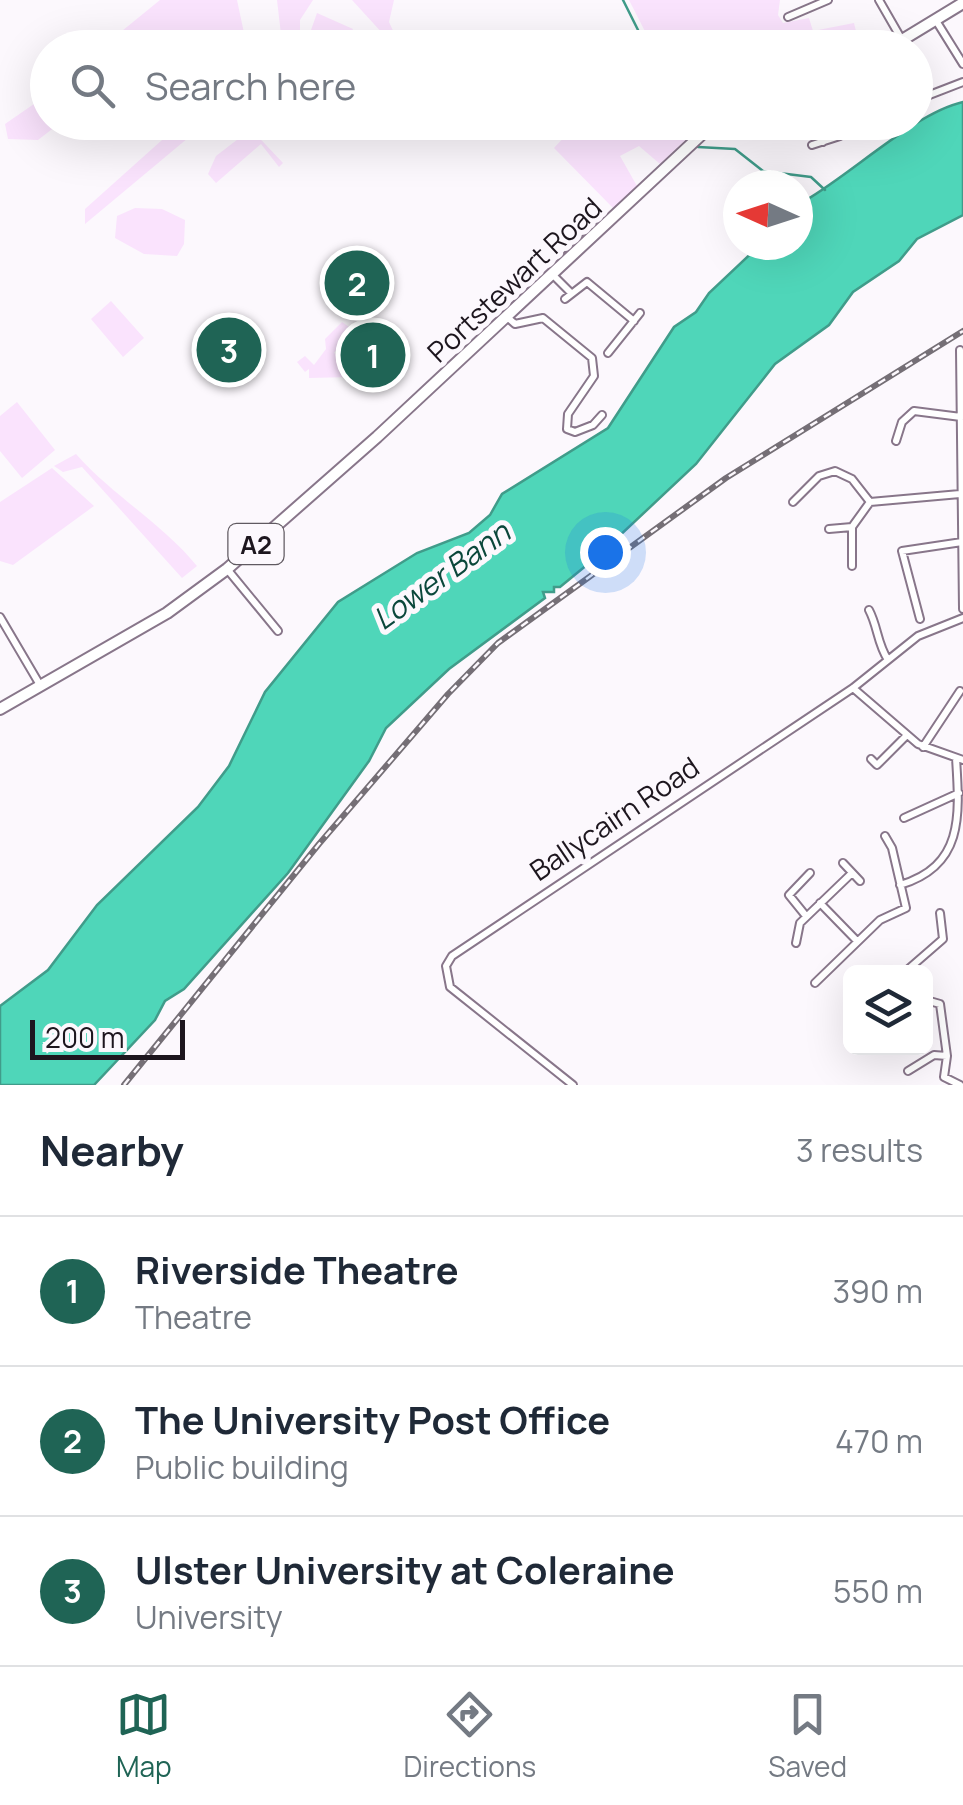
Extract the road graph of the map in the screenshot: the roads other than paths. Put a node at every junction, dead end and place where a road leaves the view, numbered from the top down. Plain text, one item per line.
1 (826, 0) edge
2 (879, 0) edge
3 (963, 3) edge
4 (788, 18) dead end
5 (935, 19) junction
6 (896, 30) edge
7 (918, 30) edge
8 (963, 64) edge
9 (963, 82) edge
10 (933, 94) edge
11 (696, 140) edge
12 (829, 140) edge
13 (823, 142) joint
14 (812, 146) dead end
15 (599, 214) dead end
16 (560, 251) dead end
17 (553, 274) junction
18 (640, 314) dead end
19 (506, 316) junction
20 (634, 321) junction
21 (960, 350) dead end
22 (608, 353) dead end
23 (962, 404) edge
24 (602, 415) dead end
25 (961, 417) edge
26 (896, 441) dead end
27 (961, 462) edge
28 (960, 494) junction
29 (793, 502) dead end
30 (870, 502) junction
31 (852, 527) junction
32 (829, 529) dead end
33 (962, 542) edge
34 (852, 566) dead end
35 (227, 569) junction
36 (963, 609) edge
37 (869, 610) dead end
38 (0, 618) edge
39 (920, 618) dead end
40 (963, 618) edge
41 (278, 631) dead end
42 (888, 660) junction
43 (40, 686) junction
44 (853, 688) junction
45 (960, 691) dead end
46 (0, 709) edge
47 (906, 736) junction
48 (923, 746) junction
49 (872, 759) dead end
50 (959, 759) edge
51 (958, 793) junction
52 (904, 818) dead end
53 (885, 836) dead end
54 (843, 863) dead end
55 (852, 873) junction
56 (805, 874) dead end
57 (860, 881) dead end
58 (900, 885) junction
59 (820, 904) junction
60 (940, 913) dead end
61 (806, 916) junction
62 (857, 942) junction
63 (796, 944) dead end
64 (913, 965) edge
65 (815, 982) dead end
66 (933, 1002) edge
67 (947, 1056) junction
68 (908, 1070) dead end
69 (573, 1085) edge
70 (960, 1085) edge

1 - 4 street
2 - 6 street
3 - 5 main road
5 - 7 main road
5 - 8 street
9 - 10 street
11 - 17 main road, Portstewart Road / A2
12 - 13 street
13 - 14 street
15 - 16 street, Portstewart Road
17 - 19 main road, Portstewart Road / A2
17 - 20 street
18 - 20 street
19 - 24 street
19 - 35 main road, Portstewart Road / A2
20 - 22 street
21 - 23 street
23 - 25 street
25 - 26 street
25 - 27 street
27 - 28 street
28 - 30 street
28 - 33 street
29 - 30 street
30 - 31 street
31 - 32 street
31 - 34 street
33 - 36 street
33 - 39 street
35 - 41 street
35 - 43 main road, Portstewart Road / A2
37 - 42 street
38 - 43 street
40 - 42 street, Ballycairn Road
42 - 44 street, Ballycairn Road
43 - 46 main road, Portstewart Road / A2
44 - 47 street
44 - 69 street, Ballycairn Road
45 - 48 street
47 - 48 street
47 - 49 street
48 - 50 street
50 - 51 street
51 - 52 street
51 - 58 street
53 - 58 street
54 - 55 street
55 - 57 street
55 - 59 street
56 - 61 street
58 - 62 street
59 - 61 street
59 - 62 street
60 - 64 street
61 - 63 street
62 - 65 street
66 - 67 street
67 - 68 street
67 - 70 street

